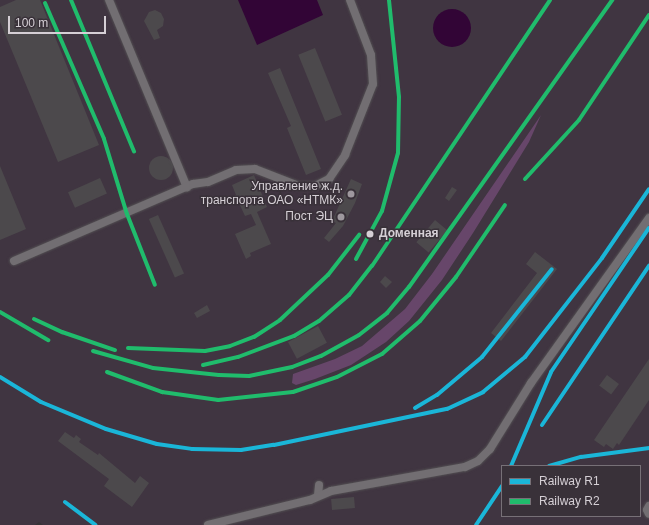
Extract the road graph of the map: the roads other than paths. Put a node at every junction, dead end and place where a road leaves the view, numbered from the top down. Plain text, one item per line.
1 (109, 0) edge
2 (350, 0) edge
3 (187, 187) junction
4 (649, 218) edge
5 (14, 261) dead end
6 (319, 485) dead end
7 (318, 495) junction
8 (649, 506) edge
9 (649, 514) edge
10 (208, 525) edge

1 - 3 lane
2 - 3 lane
3 - 5 lane
4 - 7 lane
6 - 7 lane
7 - 10 lane
8 - 9 lane

